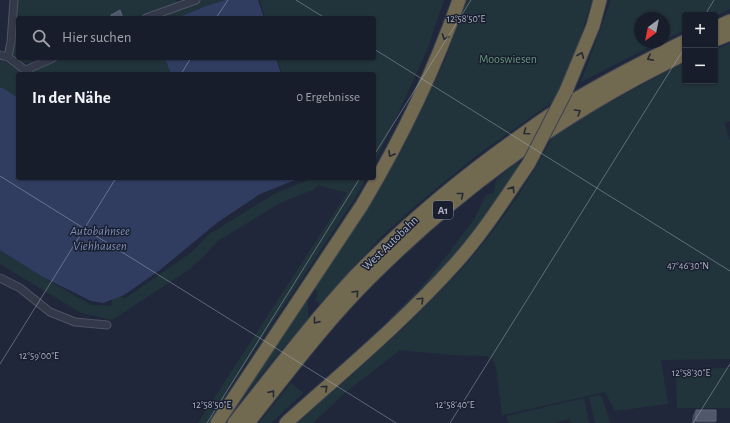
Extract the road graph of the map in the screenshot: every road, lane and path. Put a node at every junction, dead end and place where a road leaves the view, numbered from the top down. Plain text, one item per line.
1 (14, 0) edge
2 (196, 0) edge
3 (459, 0) edge
4 (600, 0) edge
5 (152, 16) edge
6 (730, 21) edge
7 (718, 27) edge
8 (730, 34) edge
9 (718, 39) edge
10 (682, 42) edge
11 (0, 55) edge
12 (682, 56) edge
13 (8, 57) junction
14 (49, 60) edge
15 (28, 72) edge
16 (0, 278) edge
17 (107, 325) dead end
18 (217, 423) edge
19 (234, 423) edge
20 (248, 423) edge
21 (286, 423) edge

1 - 13 street
2 - 5 street
3 -> 18 highway
21 -> 4 highway, bridge
6 - 7 highway
8 - 9 highway
10 -> 19 highway, West Autobahn / A1
11 - 13 street
20 -> 12 highway, West Autobahn / A1
13 - 15 street
14 - 15 street
16 - 17 street

